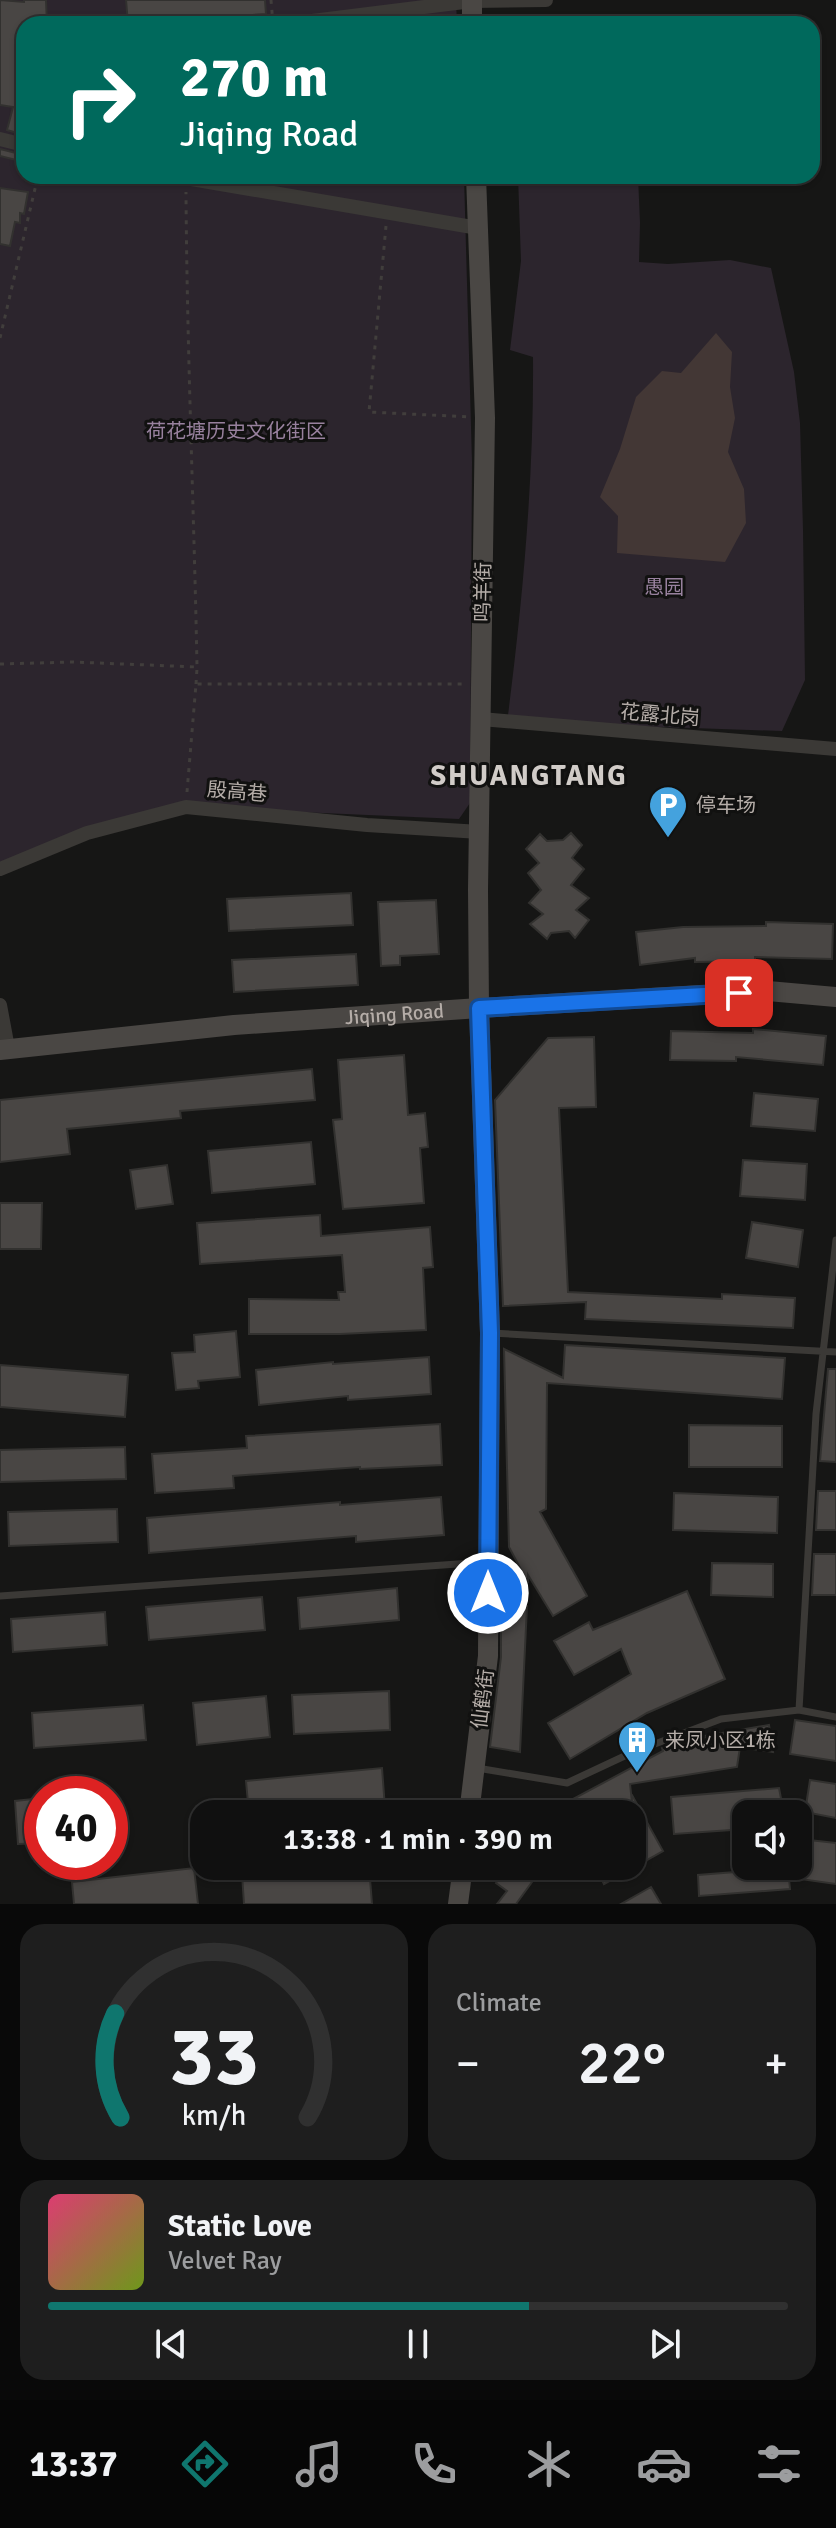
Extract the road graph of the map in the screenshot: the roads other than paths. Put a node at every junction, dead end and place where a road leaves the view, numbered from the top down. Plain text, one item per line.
1 (546, 0) edge
2 (472, 1) edge
3 (352, 16) edge
4 (219, 184) edge
5 (476, 184) edge
6 (478, 228) junction
7 (481, 719) junction
8 (836, 749) edge
9 (480, 832) junction
10 (0, 869) edge
11 (836, 997) edge
12 (0, 1005) edge
13 (479, 1008) junction
14 (4, 1049) edge
15 (836, 1240) edge
16 (490, 1333) junction
17 (823, 1352) junction
18 (836, 1352) edge
19 (488, 1562) junction
20 (0, 1596) edge
21 (799, 1710) junction
22 (836, 1717) edge
23 (475, 1767) junction
24 (471, 1800) edge
25 (461, 1880) edge
26 (458, 1904) edge

1 - 2 street
2 - 3 street
4 - 6 street
5 - 6 street, 鸣羊街
6 - 7 street, 鸣羊街
7 - 8 street, 花露北岗
7 - 9 street, 鸣羊街
9 - 10 street, 殷高巷
9 - 13 street, 鸣羊街
11 - 13 street, Jiqing Road
12 - 14 street
13 - 14 street, Jiqing Road
13 - 16 street, 仙鹤街
15 - 17 lane
16 - 17 lane
16 - 19 street, 仙鹤街
17 - 18 lane
17 - 21 lane
19 - 20 lane
19 - 23 street, 仙鹤街
21 - 22 lane
21 - 23 lane
23 - 24 street, 仙鹤街
25 - 26 street

